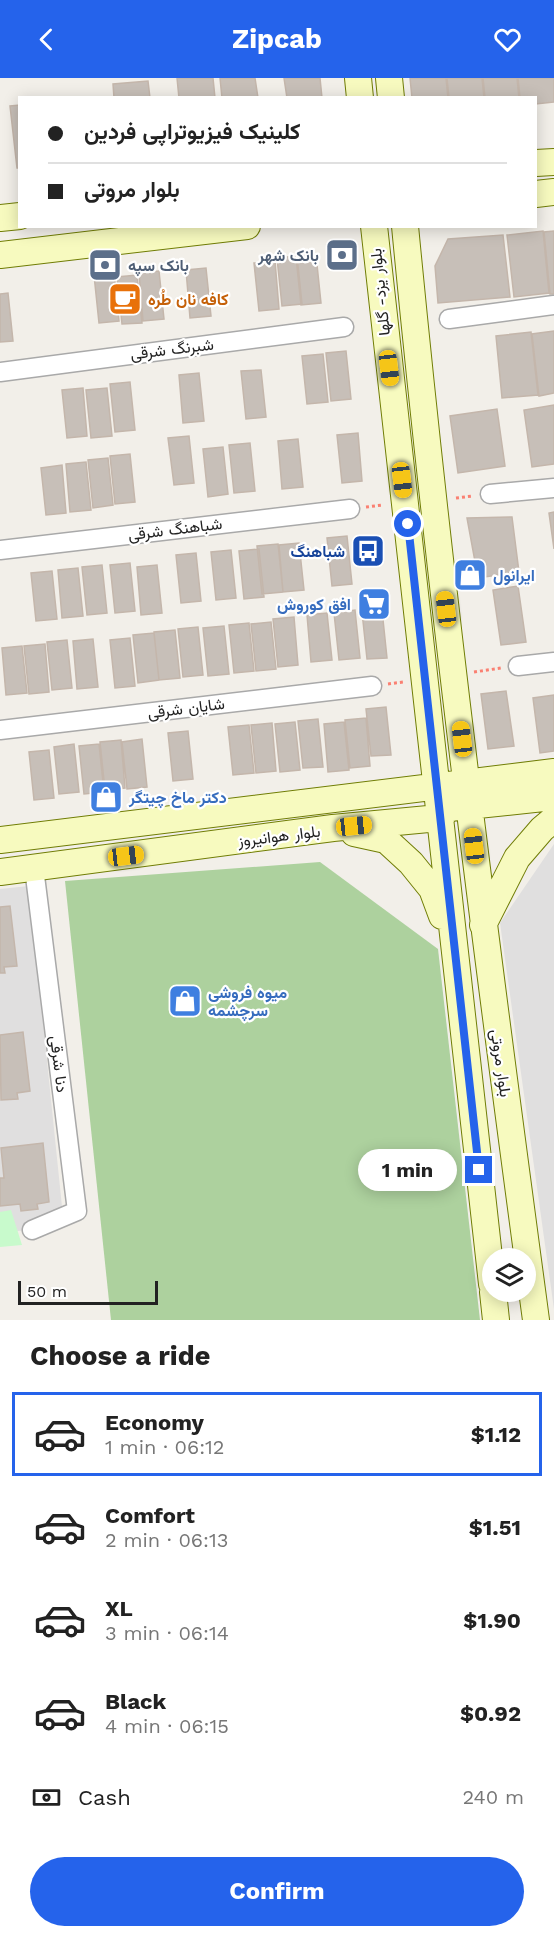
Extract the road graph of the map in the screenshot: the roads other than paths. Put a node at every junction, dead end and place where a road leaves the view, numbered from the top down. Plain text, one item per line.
1 (358, 78) edge
2 (389, 78) edge
3 (360, 96) edge
4 (391, 96) edge
5 (554, 162) edge
6 (537, 163) edge
7 (554, 192) edge
8 (537, 194) edge
9 (18, 216) edge
10 (0, 218) edge
11 (230, 228) edge
12 (374, 228) edge
13 (405, 228) edge
14 (0, 255) edge
15 (554, 305) edge
16 (449, 318) dead end
17 (344, 327) dead end
18 (0, 372) edge
19 (554, 488) edge
20 (490, 494) dead end
21 (350, 509) dead end
22 (0, 550) edge
23 (554, 662) edge
24 (518, 666) dead end
25 (372, 686) dead end
26 (0, 730) edge
27 (554, 772) edge
28 (436, 787) junction
29 (468, 794) junction
30 (554, 797) edge
31 (439, 818) junction
32 (554, 819) edge
33 (333, 828) junction
34 (0, 840) edge
35 (34, 868) junction
36 (0, 872) edge
37 (483, 926) junction
38 (453, 943) junction
39 (32, 1230) dead end
40 (488, 1248) edge
41 (494, 1302) edge
42 (496, 1320) edge
43 (536, 1320) edge

1 - 3 main road
2 - 4 main road
5 - 6 main road
7 - 8 main road
9 - 10 main road
11 - 14 main road
12 - 28 main road, بلوار یزد- گلها
13 - 29 main road, بلوار یزد- گلها
15 - 16 street
17 - 18 street, شبرنگ شرقی
19 - 20 street
21 - 22 street, شباهنگ شرقی
23 - 24 street
25 - 26 street, شایان شرقی
27 - 29 main road, بلوار هوانیروز
28 - 29 main road, بلوار هوانیروز
28 - 31 main road, بلوار یزد- گلها
28 - 34 main road, بلوار هوانیروز
29 - 30 main road, بلوار هوانیروز
29 - 31 main road, بلوار هوانیروز
29 - 37 main road, بلوار مروتی
31 - 33 main road, بلوار هوانیروز
31 - 38 main road, بلوار مروتی
32 - 37 main road
33 - 35 main road, بلوار هوانیروز
33 - 38 main road
35 - 36 main road, بلوار هوانیروز
35 - 39 street, دنا شرقی
37 - 43 main road, بلوار مروتی
38 - 40 main road, بلوار مروتی
41 - 42 main road

